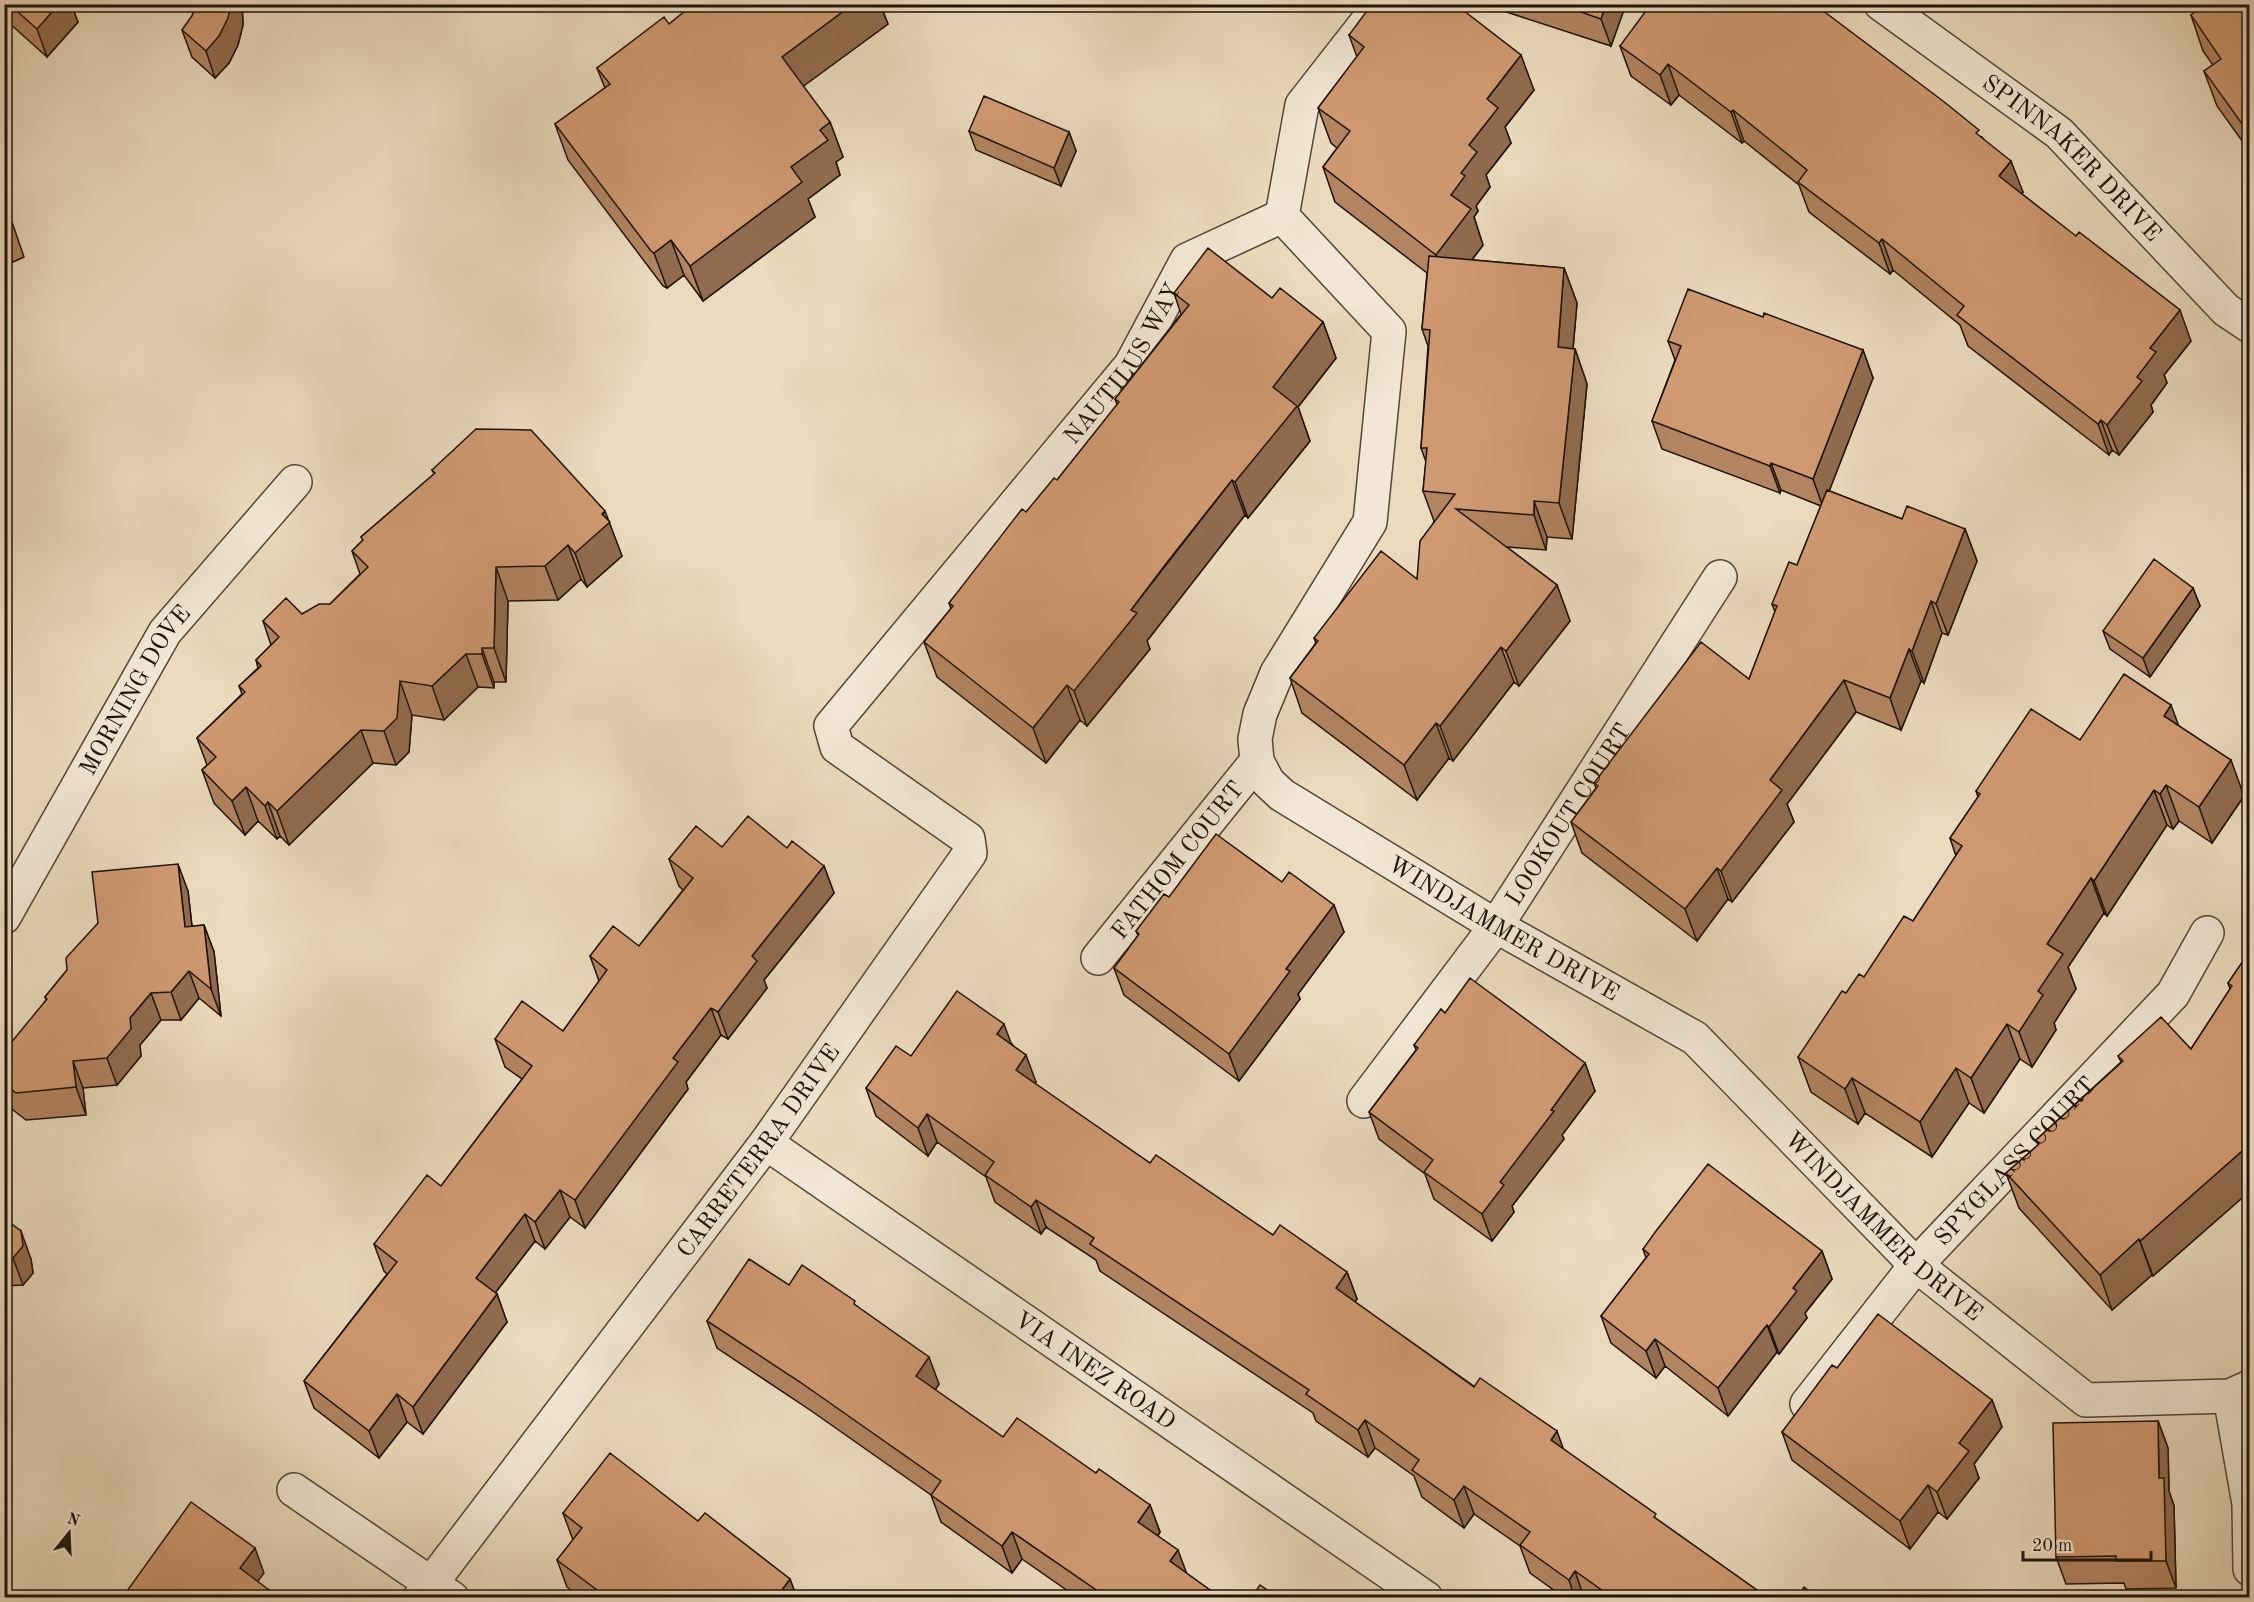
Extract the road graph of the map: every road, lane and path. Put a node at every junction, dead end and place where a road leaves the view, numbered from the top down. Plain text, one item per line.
1 (1381, 4) edge
2 (1881, 4) edge
3 (1282, 216) junction
4 (2250, 326) edge
5 (295, 482) dead end
6 (1720, 577) dead end
7 (831, 726) joint
8 (1257, 761) junction
9 (4, 917) edge
10 (1496, 926) junction
11 (2207, 933) dead end
12 (1098, 958) dead end
13 (1364, 1101) dead end
14 (766, 1143) junction
15 (1916, 1265) junction
16 (2240, 1391) edge
17 (1797, 1418) edge
18 (294, 1490) dead end
19 (2250, 1569) edge
20 (435, 1592) edge
21 (1426, 1598) edge

1 - 3 street
2 - 4 street, SPINNAKER DRIVE
3 - 7 street, NAUTILUS WAY
3 - 8 street
5 - 9 street, MORNING DOVE
6 - 10 street, LOOKOUT COURT
7 - 14 street, CARRETERRA DRIVE
8 - 10 street, WINDJAMMER DRIVE
8 - 12 street, FATHOM COURT
10 - 13 street, LOOKOUT COURT
10 - 15 street, WINDJAMMER DRIVE
11 - 15 street, SPYGLASS COURT
14 - 20 street, CARRETERRA DRIVE
14 - 21 street, VIA INEZ ROAD
15 - 16 street, WINDJAMMER DRIVE
15 - 17 street, SPYGLASS COURT
16 - 19 street
18 - 20 street

